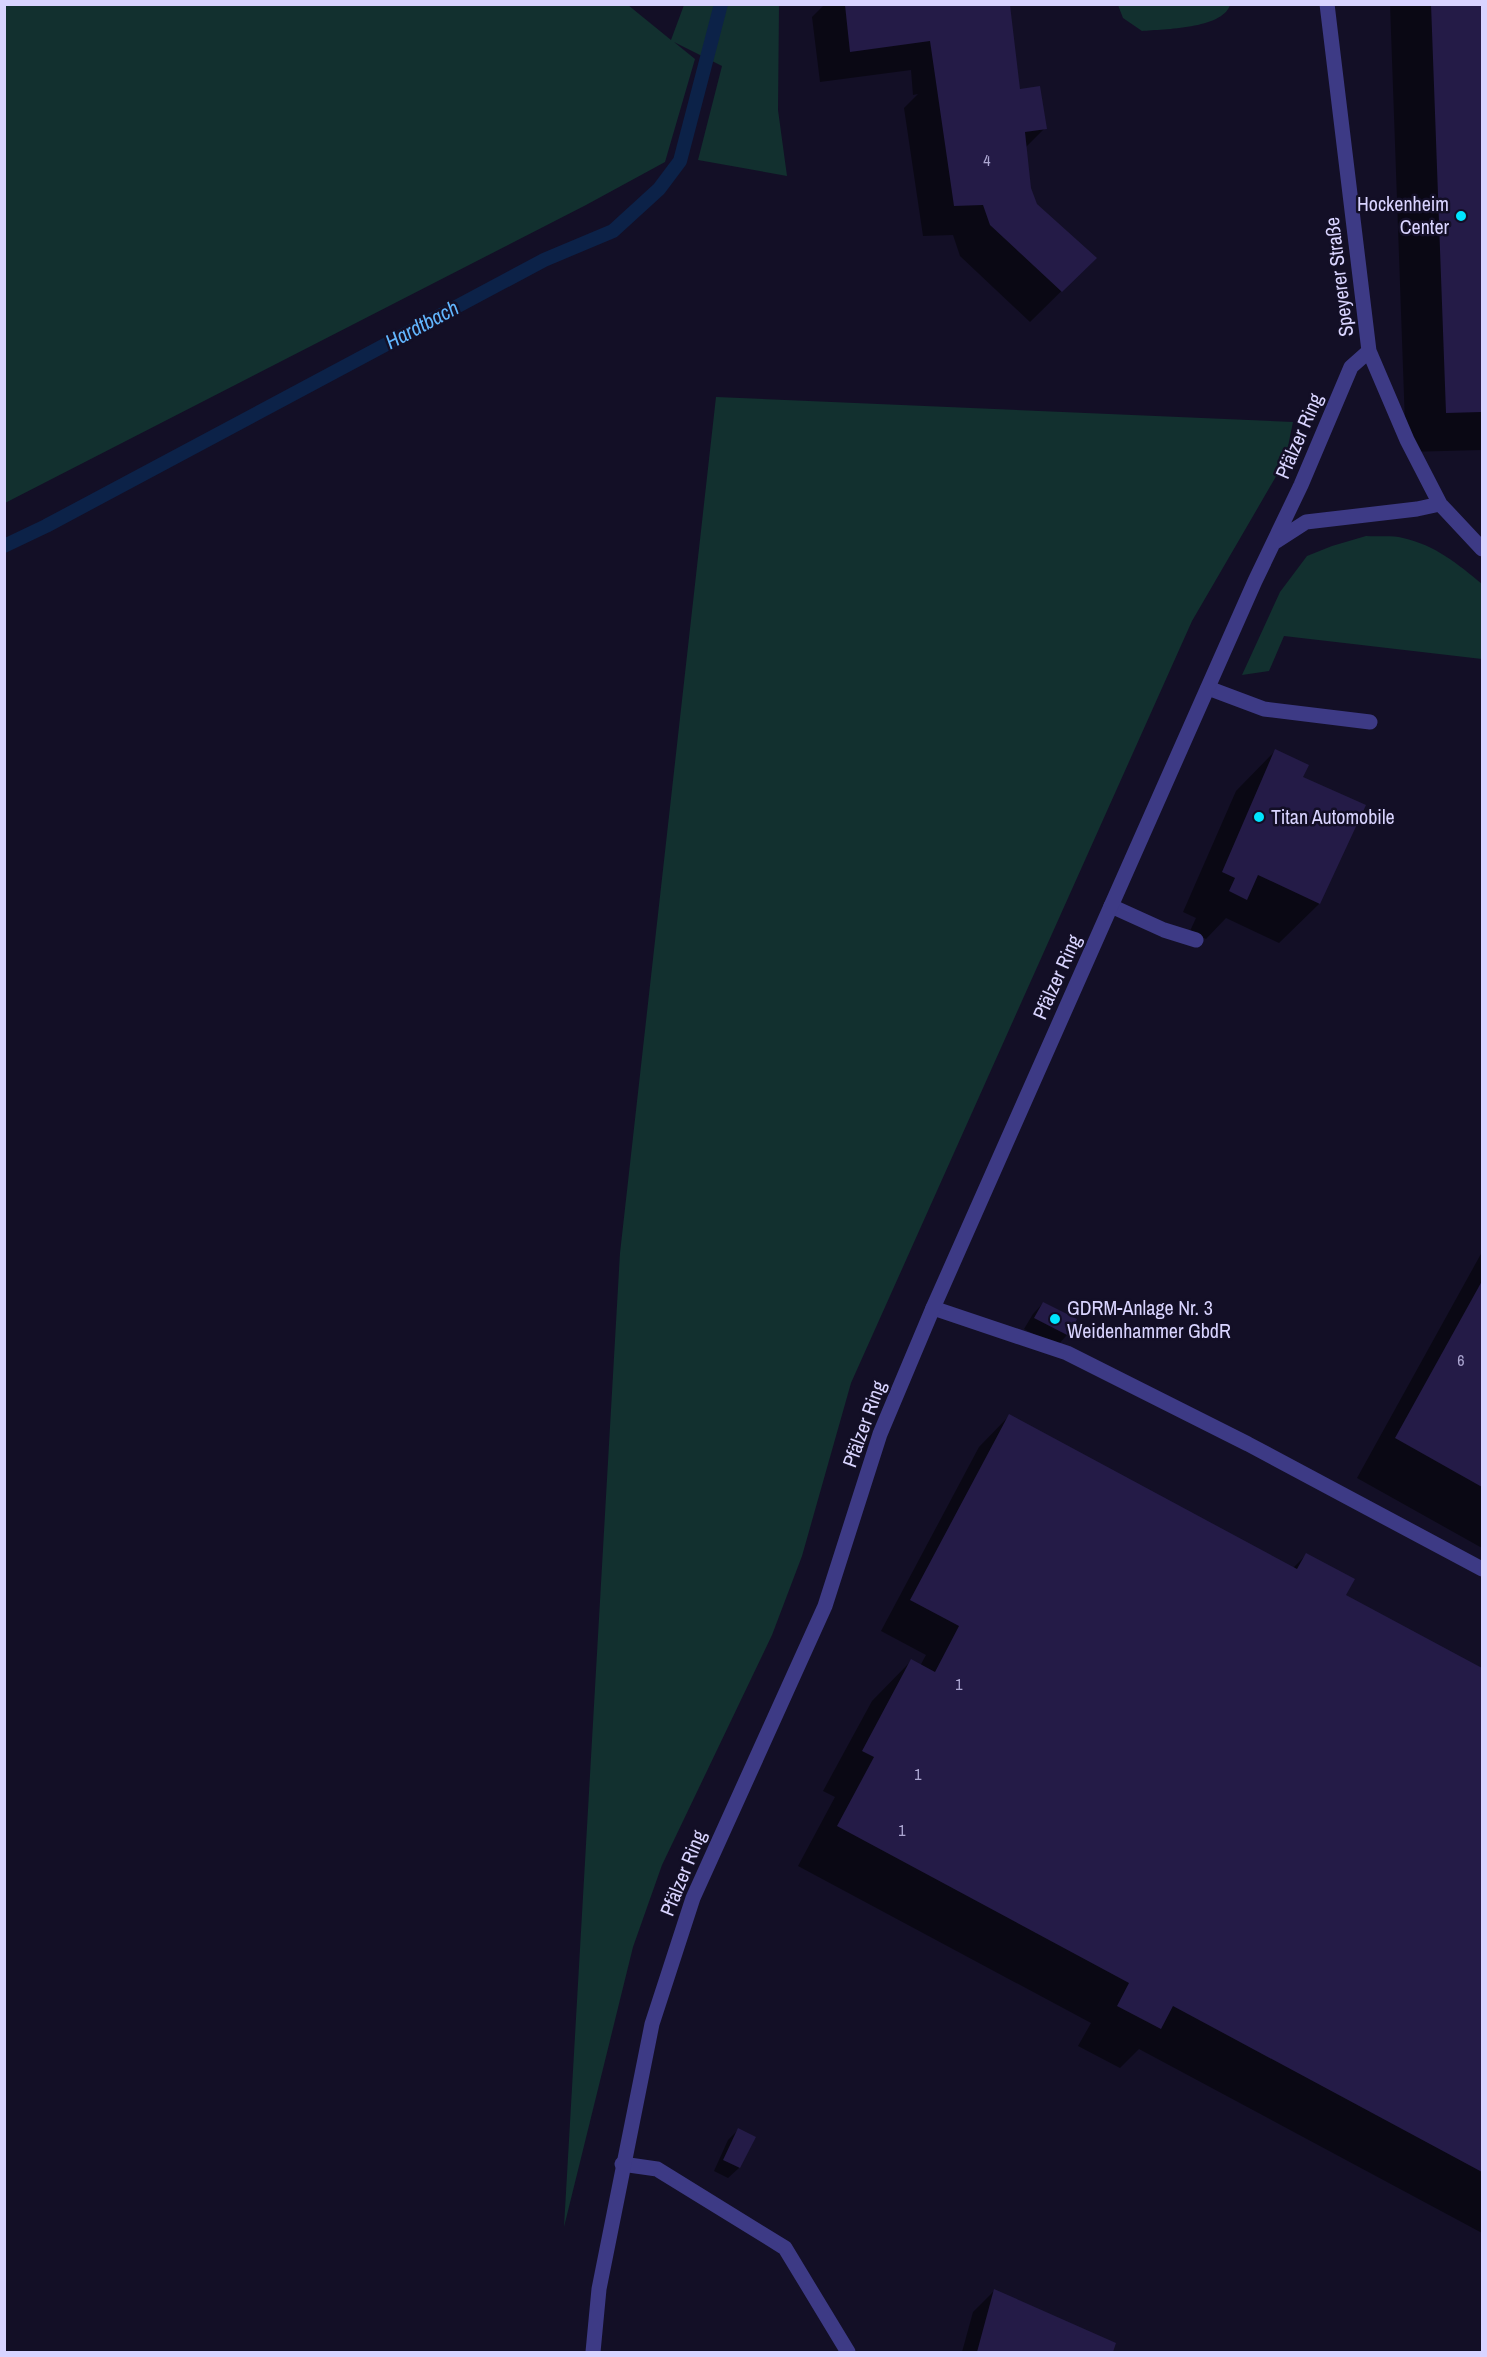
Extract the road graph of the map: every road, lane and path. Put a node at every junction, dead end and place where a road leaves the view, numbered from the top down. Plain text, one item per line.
1 (1327, 4) edge
2 (1369, 351) junction
3 (1440, 504) junction
4 (1275, 542) junction
5 (1482, 549) edge
6 (1208, 688) junction
7 (1370, 722) dead end
8 (1111, 906) junction
9 (1196, 940) dead end
10 (933, 1308) junction
11 (1482, 1569) edge
12 (622, 2164) junction
13 (593, 2352) edge
14 (848, 2352) edge

1 - 2 street, Speyerer Straße
2 - 3 street, Speyerer Straße
2 - 4 street, Pfälzer Ring
3 - 4 street
3 - 5 street, Speyerer Straße
4 - 6 street, Pfälzer Ring
6 - 7 street
6 - 8 street, Pfälzer Ring
8 - 9 street
8 - 10 street, Pfälzer Ring
10 - 11 street
10 - 12 street, Pfälzer Ring
12 - 13 street, Pfälzer Ring
12 - 14 street

